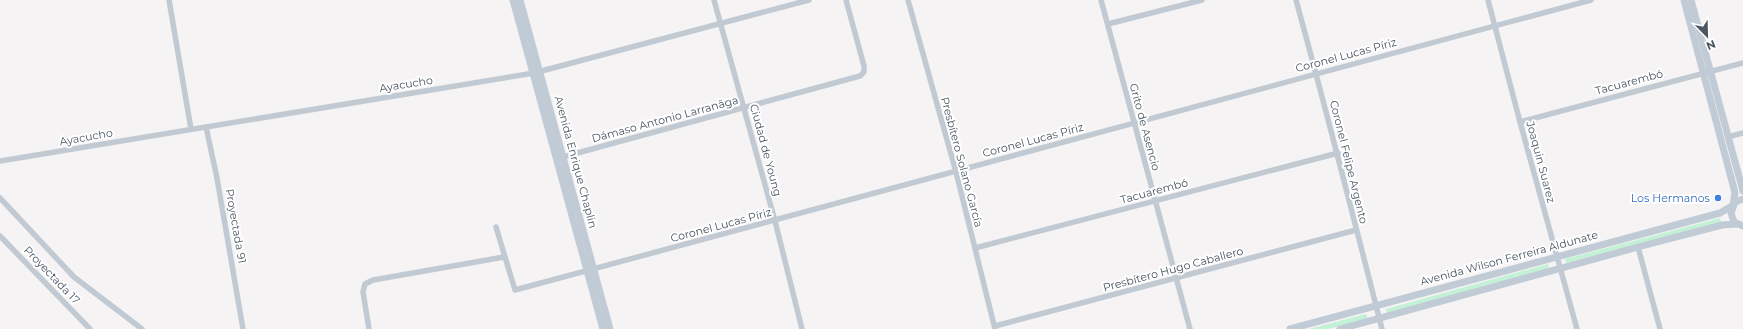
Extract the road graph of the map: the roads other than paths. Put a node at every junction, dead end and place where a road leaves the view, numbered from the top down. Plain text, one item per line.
1 (169, 0) edge
2 (714, 0) edge
3 (809, 0) edge
4 (846, 0) edge
5 (908, 0) edge
6 (1101, 0) edge
7 (1202, 0) edge
8 (1296, 0) edge
9 (1488, 0) edge
10 (1591, 0) edge
11 (1684, 0) edge
12 (1691, 0) edge
13 (518, 1) edge
14 (721, 24) junction
15 (1108, 24) junction
16 (1495, 26) junction
17 (1743, 62) edge
18 (1707, 72) junction
19 (537, 73) junction
20 (1316, 73) junction
21 (744, 108) junction
22 (1520, 122) junction
23 (1133, 123) junction
24 (206, 127) junction
25 (192, 129) junction
26 (1743, 133) edge
27 (1728, 137) junction
28 (1338, 152) junction
29 (560, 158) junction
30 (0, 161) edge
31 (956, 172) junction
32 (1743, 191) edge
33 (0, 198) edge
34 (1743, 199) edge
35 (1155, 201) junction
36 (1733, 206) junction
37 (775, 221) junction
38 (1739, 225) edge
39 (496, 227) dead end
40 (1356, 230) junction
41 (1743, 232) edge
42 (0, 236) edge
43 (1638, 247) junction
44 (975, 248) junction
45 (1557, 256) junction
46 (504, 257) junction
47 (1560, 268) junction
48 (591, 271) junction
49 (1176, 278) junction
50 (1377, 306) junction
51 (1380, 318) junction
52 (995, 328) edge
53 (90, 329) edge
54 (142, 329) edge
55 (243, 329) edge
56 (369, 329) edge
57 (603, 329) edge
58 (610, 329) edge
59 (802, 329) edge
60 (1190, 329) edge
61 (1290, 329) edge
62 (1340, 329) edge
63 (1382, 329) edge
64 (1577, 329) edge
65 (1660, 329) edge

1 - 25 street
2 - 14 street, Ciudad de Young
3 - 14 street, Ayacucho
4 - 21 street, Dámaso Antonio Larranãga
5 - 31 street, Presbítero Solano García
6 - 15 street, Grito de Asencio
7 - 15 street
8 - 20 street, Coronel Felipe Argento
9 - 16 street, Joaquin Suarez
10 - 16 street, Coronel Lucas Píriz
11 - 18 street
12 - 18 street
13 - 19 street, Avenida Enrique Chaplin
14 - 19 street, Ayacucho
14 - 21 street, Ciudad de Young
15 - 23 street, Grito de Asencio
16 - 20 street, Coronel Lucas Píriz
16 - 22 street, Joaquin Suarez
17 - 18 street, Tacuarembó
18 - 22 street, Tacuarembó
18 - 27 street
18 - 36 street
19 - 24 street, Ayacucho
19 - 29 street, Avenida Enrique Chaplin
20 - 23 street, Coronel Lucas Píriz
20 - 28 street, Coronel Felipe Argento
21 - 29 street, Dámaso Antonio Larranãga
21 - 37 street, Ciudad de Young
22 - 45 street, Joaquin Suarez
23 - 31 street, Coronel Lucas Píriz
23 - 35 street, Grito de Asencio
24 - 25 street, Ayacucho
24 - 55 street, Proyectada 91
25 - 30 street, Ayacucho
26 - 27 street
27 - 32 street
28 - 35 street, Tacuarembó
28 - 40 street, Coronel Felipe Argento
29 - 48 street, Avenida Enrique Chaplin
31 - 37 street, Coronel Lucas Píriz
31 - 44 street, Presbítero Solano García
33 - 54 street
34 - 36 street, Avenida Wilson Ferreira Aldunate
35 - 44 street, Tacuarembó
35 - 49 street, Grito de Asencio
36 - 38 street
36 - 45 street, Avenida Wilson Ferreira Aldunate
37 - 48 street, Coronel Lucas Píriz
37 - 59 street, Ciudad de Young
38 - 41 street
38 - 43 street, Avenida Wilson Ferreira Aldunate
39 - 46 street, Coronel Lucas Píriz
40 - 49 street, Presbítero Hugo Caballero
40 - 50 street, Coronel Felipe Argento
42 - 53 street, Proyectada 17
43 - 47 street, Avenida Wilson Ferreira Aldunate
43 - 65 street
44 - 52 street, Presbítero Solano García
45 - 47 street, Joaquin Suarez
45 - 50 street, Avenida Wilson Ferreira Aldunate
46 - 48 street, Coronel Lucas Píriz
46 - 56 street
47 - 51 street, Avenida Wilson Ferreira Aldunate
47 - 64 street, Joaquin Suarez
48 - 57 street, Avenida Enrique Chaplin
48 - 58 street, Avenida Enrique Chaplin
49 - 52 street, Presbítero Hugo Caballero
49 - 60 street, Grito de Asencio
50 - 51 street, Coronel Felipe Argento
50 - 61 street, Avenida Wilson Ferreira Aldunate
51 - 62 street, Avenida Wilson Ferreira Aldunate
51 - 63 street, Coronel Felipe Argento

